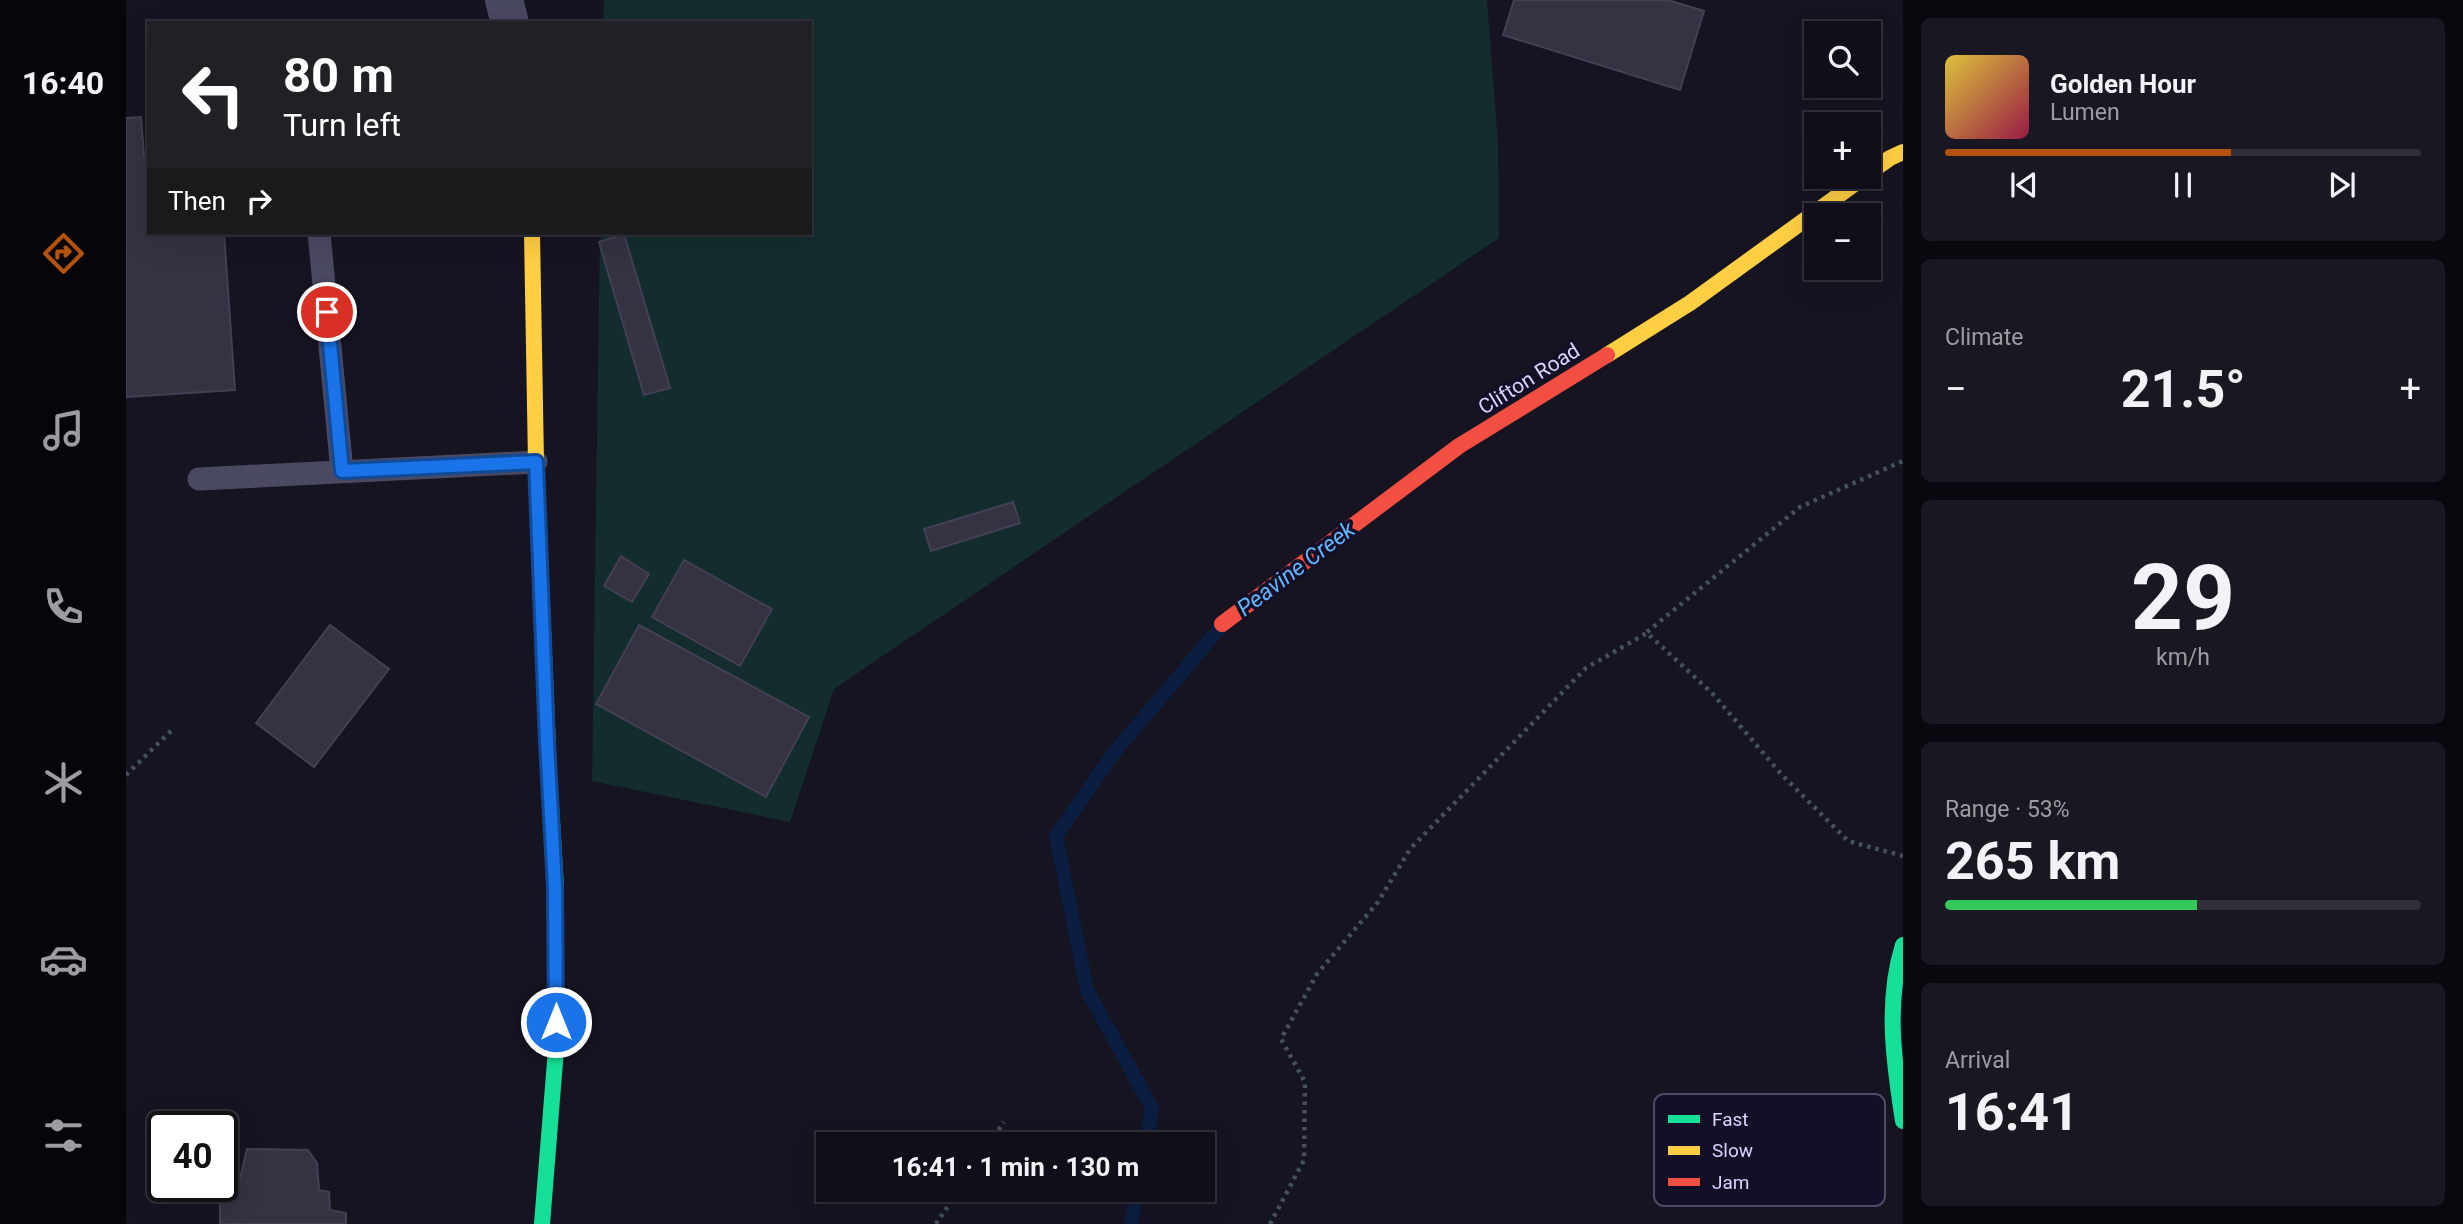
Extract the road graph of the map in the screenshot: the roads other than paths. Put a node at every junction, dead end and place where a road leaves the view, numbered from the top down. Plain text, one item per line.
1 (504, 0) edge
2 (509, 21) edge
3 (1903, 152) edge
4 (1881, 164) edge
5 (1847, 189) edge
6 (319, 235) edge
7 (532, 235) edge
8 (536, 462) junction
9 (342, 471) junction
10 (199, 479) dead end
11 (1222, 624) dead end
12 (1903, 945) edge
13 (1903, 1121) edge
14 (542, 1224) edge

1 - 2 street
3 - 4 street
5 - 11 street, Clifton Road
6 - 9 lane
7 - 8 street
8 - 9 lane
8 - 14 street
9 - 10 lane
12 - 13 street

